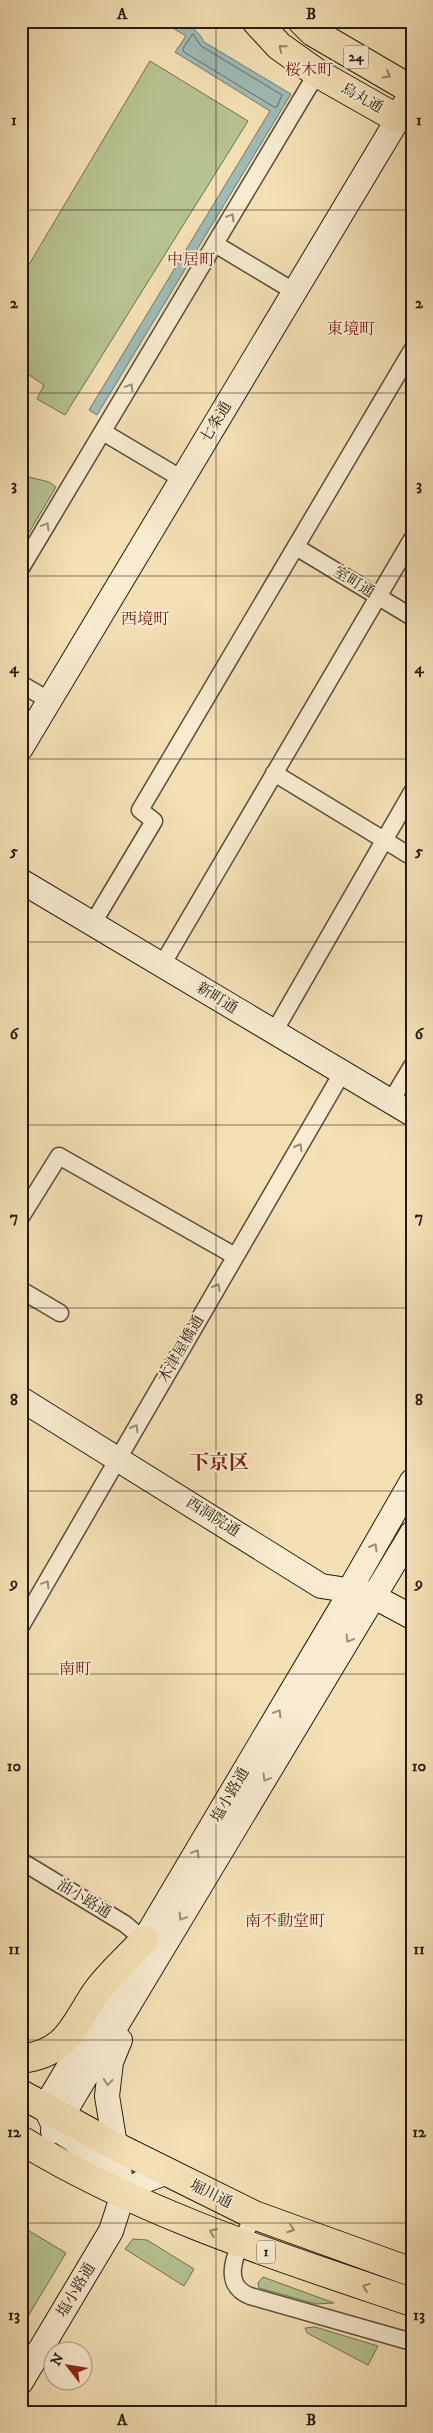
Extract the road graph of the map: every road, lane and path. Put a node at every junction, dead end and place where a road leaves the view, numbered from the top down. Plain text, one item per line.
1 (256, 21) edge
2 (302, 21) edge
3 (317, 73) junction
4 (412, 90) edge
5 (405, 107) edge
6 (215, 244) junction
7 (294, 292) junction
8 (412, 350) edge
9 (103, 432) junction
10 (182, 479) junction
11 (412, 538) edge
12 (296, 547) junction
13 (21, 568) edge
14 (378, 597) junction
15 (412, 617) edge
16 (21, 684) edge
17 (50, 701) junction
18 (21, 748) edge
19 (274, 772) junction
20 (412, 792) edge
21 (384, 840) junction
22 (412, 857) edge
23 (21, 881) edge
24 (93, 923) junction
25 (162, 965) junction
26 (274, 1032) junction
27 (412, 1066) edge
28 (342, 1072) junction
29 (391, 1102) junction
30 (412, 1114) edge
31 (21, 1217) edge
32 (235, 1256) junction
33 (21, 1290) edge
34 (60, 1312) dead end
35 (21, 1399) edge
36 (119, 1459) junction
37 (412, 1481) edge
38 (412, 1532) edge
39 (350, 1590) junction
40 (374, 1597) junction
41 (412, 1617) edge
42 (21, 1626) edge
43 (21, 1860) edge
44 (151, 1949) junction
45 (21, 2059) edge
46 (21, 2094) edge
47 (21, 2120) edge
48 (45, 2130) edge
49 (115, 2146) junction
50 (167, 2172) junction
51 (123, 2194) junction
52 (254, 2216) junction
53 (242, 2244) junction
54 (412, 2272) edge
55 (412, 2302) edge
56 (412, 2342) edge
57 (21, 2382) edge

3 -> 1 highway, 烏丸通 / 24
2 -> 4 highway, 24
3 - 5 highway, 烏丸通 / 24
6 -> 3 street
5 - 7 street, 七条通
6 - 7 street
9 -> 6 street
7 - 10 street, 七条通
8 - 12 street
9 - 10 street
13 -> 9 street
10 - 17 street, 七条通
11 - 14 street
12 - 14 street, 室町通
12 - 24 street
14 - 15 street, 室町通
14 - 19 street
16 - 17 street
17 - 18 street, 七条通
19 - 21 street
19 - 25 street
20 - 21 street
21 - 22 street
21 - 26 street
23 - 24 street, 新町通
24 - 25 street, 新町通
25 - 26 street, 新町通
26 - 28 street, 新町通
27 - 29 street
28 - 29 street, 新町通
32 -> 28 street, 木津屋橋通
29 - 30 street, 新町通
31 - 32 street
36 -> 32 street, 木津屋橋通
33 - 34 street
35 - 36 street, 西洞院通
36 - 39 street, 西洞院通
42 -> 36 street, 木津屋橋通
39 -> 37 street, 塩小路通
38 - 40 street, 塩小路通
39 - 40 street, 西洞院通
44 -> 39 street, 塩小路通
40 - 41 street, 西洞院通
40 -> 44 street, 塩小路通
43 - 44 street, 油小路通
44 - 45 highway
44 - 48 street, 塩小路通
44 -> 49 street
46 - 48 highway, 堀川通 / 1
47 - 48 highway, 1
48 - 49 highway, 堀川通 / 1
48 - 51 highway, 堀川通 / 1
49 - 50 highway, 堀川通 / 1
49 - 51 street
50 - 51 street
50 - 52 highway, 堀川通 / 1
53 -> 51 highway, 堀川通 / 1
51 - 57 street, 塩小路通
52 - 53 street
52 -> 54 highway, 堀川通 / 1
55 -> 53 highway, 堀川通 / 1
53 - 56 street

